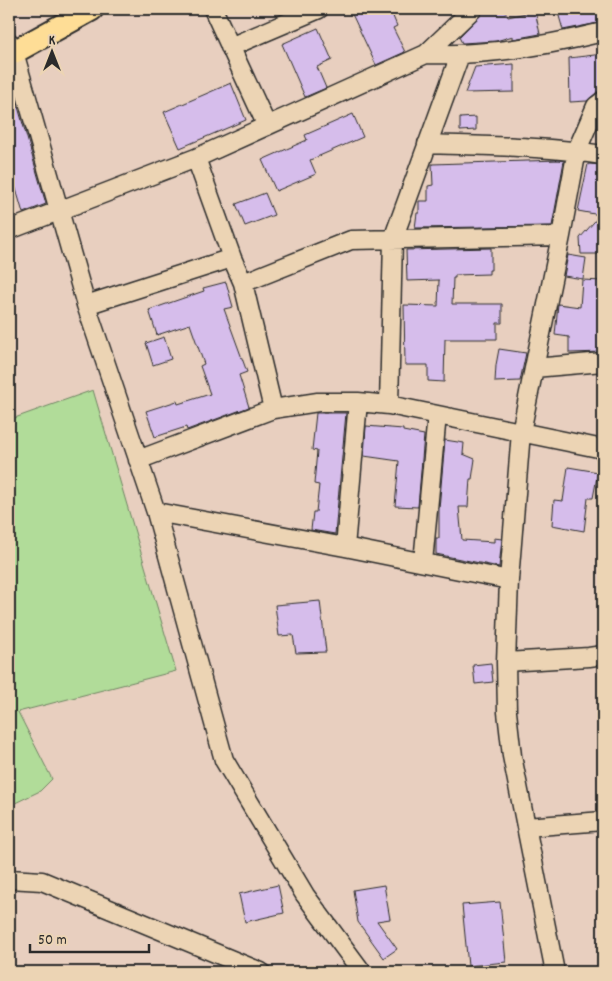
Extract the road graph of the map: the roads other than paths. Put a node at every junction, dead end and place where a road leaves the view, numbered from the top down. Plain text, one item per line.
1 (92, 9) edge
2 (213, 9) edge
3 (319, 9) edge
4 (473, 9) edge
5 (603, 32) edge
6 (230, 47) junction
7 (10, 49) edge
8 (426, 54) junction
9 (460, 55) junction
10 (603, 101) edge
11 (266, 126) junction
12 (427, 144) junction
13 (577, 150) junction
14 (603, 154) edge
15 (196, 158) junction
16 (60, 210) junction
17 (9, 230) edge
18 (561, 236) junction
19 (392, 239) junction
20 (232, 258) junction
21 (243, 283) junction
22 (86, 305) junction
23 (603, 362) edge
24 (534, 368) junction
25 (358, 402) junction
26 (389, 405) junction
27 (273, 409) junction
28 (438, 415) junction
29 (522, 432) junction
30 (603, 449) edge
31 (138, 460) junction
32 (156, 512) junction
33 (346, 547) junction
34 (423, 562) junction
35 (509, 580) junction
36 (603, 655) edge
37 (506, 662) junction
38 (603, 821) edge
39 (526, 827) junction
40 (9, 879) edge
41 (260, 972) edge
42 (362, 972) edge
43 (555, 972) edge

1 - 7 main road
2 - 6 street
3 - 6 street
4 - 8 street
5 - 9 street
6 - 11 street
7 - 16 street
8 - 9 street
8 - 11 street
9 - 12 street
10 - 13 street
11 - 15 street
12 - 13 street
12 - 19 street
13 - 14 street
13 - 18 street
15 - 16 street
15 - 20 street
16 - 17 street
16 - 22 street
18 - 19 street
18 - 24 street
19 - 21 street
19 - 26 street
20 - 21 street
20 - 22 street
21 - 27 street
22 - 31 street
23 - 24 street
24 - 29 street
25 - 26 street
25 - 27 street
25 - 33 street
26 - 28 street
27 - 31 street
28 - 29 street
28 - 34 street
29 - 30 street
29 - 35 street
31 - 32 street
32 - 33 street
32 - 42 street
33 - 34 street
34 - 35 street
35 - 37 street
36 - 37 street
37 - 39 street
38 - 39 street
39 - 43 street
40 - 41 street

